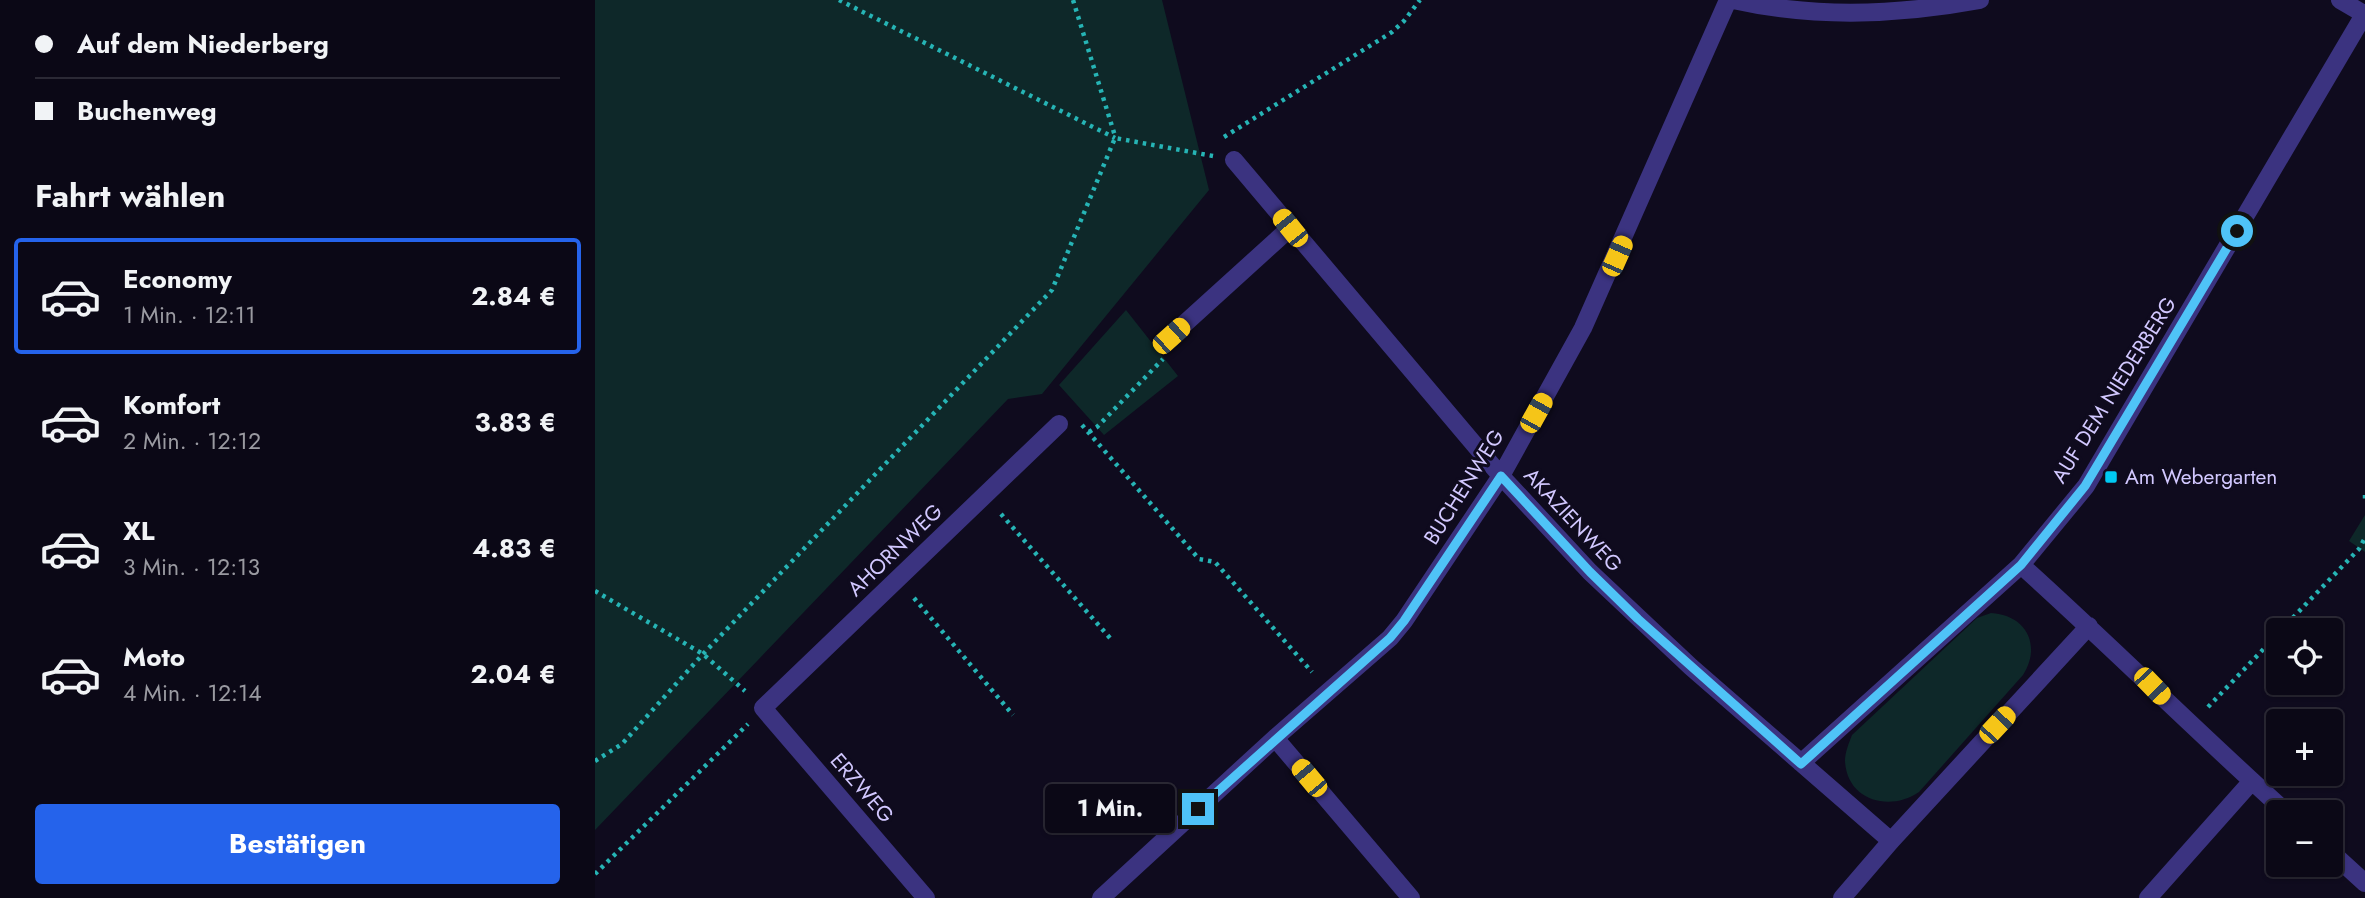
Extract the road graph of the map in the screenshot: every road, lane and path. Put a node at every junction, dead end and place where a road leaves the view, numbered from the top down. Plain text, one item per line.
1 (839, 0) edge
2 (1073, 0) edge
3 (1420, 0) edge
4 (1731, 0) edge
5 (1980, 0) edge
6 (2340, 0) edge
7 (2365, 13) edge
8 (1115, 138) junction
9 (1234, 160) junction
10 (1290, 228) junction
11 (1171, 336) joint
12 (1059, 424) joint
13 (1089, 432) junction
14 (1501, 476) junction
15 (984, 495) junction
16 (2365, 538) edge
17 (2021, 565) junction
18 (898, 579) junction
19 (595, 591) edge
20 (2293, 618) edge
21 (2089, 626) junction
22 (1109, 638) dead end
23 (2266, 646) edge
24 (703, 654) junction
25 (1329, 691) junction
26 (764, 708) junction
27 (1013, 715) dead end
28 (2190, 725) junction
29 (1275, 738) junction
30 (595, 761) edge
31 (1801, 764) junction
32 (2252, 781) junction
33 (2273, 800) edge
34 (1891, 841) junction
35 (2343, 863) edge
36 (595, 874) edge
37 (2365, 883) edge
38 (926, 898) edge
39 (1101, 898) edge
40 (1411, 898) edge
41 (1842, 898) edge
42 (2148, 898) edge

1 - 8 path
2 - 8 path
3 - 9 path
4 - 5 street
4 - 14 street, BUCHENWEG
6 - 7 street
7 - 17 street, AUF DEM NIEDERBERG
8 - 9 path
8 - 24 path
9 - 10 street, AKAZIENWEG
10 - 11 street
10 - 14 street, AKAZIENWEG
11 - 13 path
12 - 13 path
12 - 15 street, AHORNWEG
13 - 25 path
14 - 25 street, BUCHENWEG
14 - 31 street, AKAZIENWEG
15 - 18 street, AHORNWEG
15 - 22 path
16 - 20 path
17 - 21 street
17 - 31 street, AUF DEM NIEDERBERG
18 - 26 street, AHORNWEG
18 - 27 path
19 - 24 path
21 - 28 street
21 - 34 street
23 - 28 path
24 - 26 path
24 - 30 path
25 - 29 street, BUCHENWEG
26 - 36 path
26 - 38 street, ERZWEG
28 - 32 street
29 - 39 street, BUCHENWEG
29 - 40 street
31 - 34 street, AKAZIENWEG
32 - 33 street
32 - 42 street
34 - 41 street
35 - 37 street

